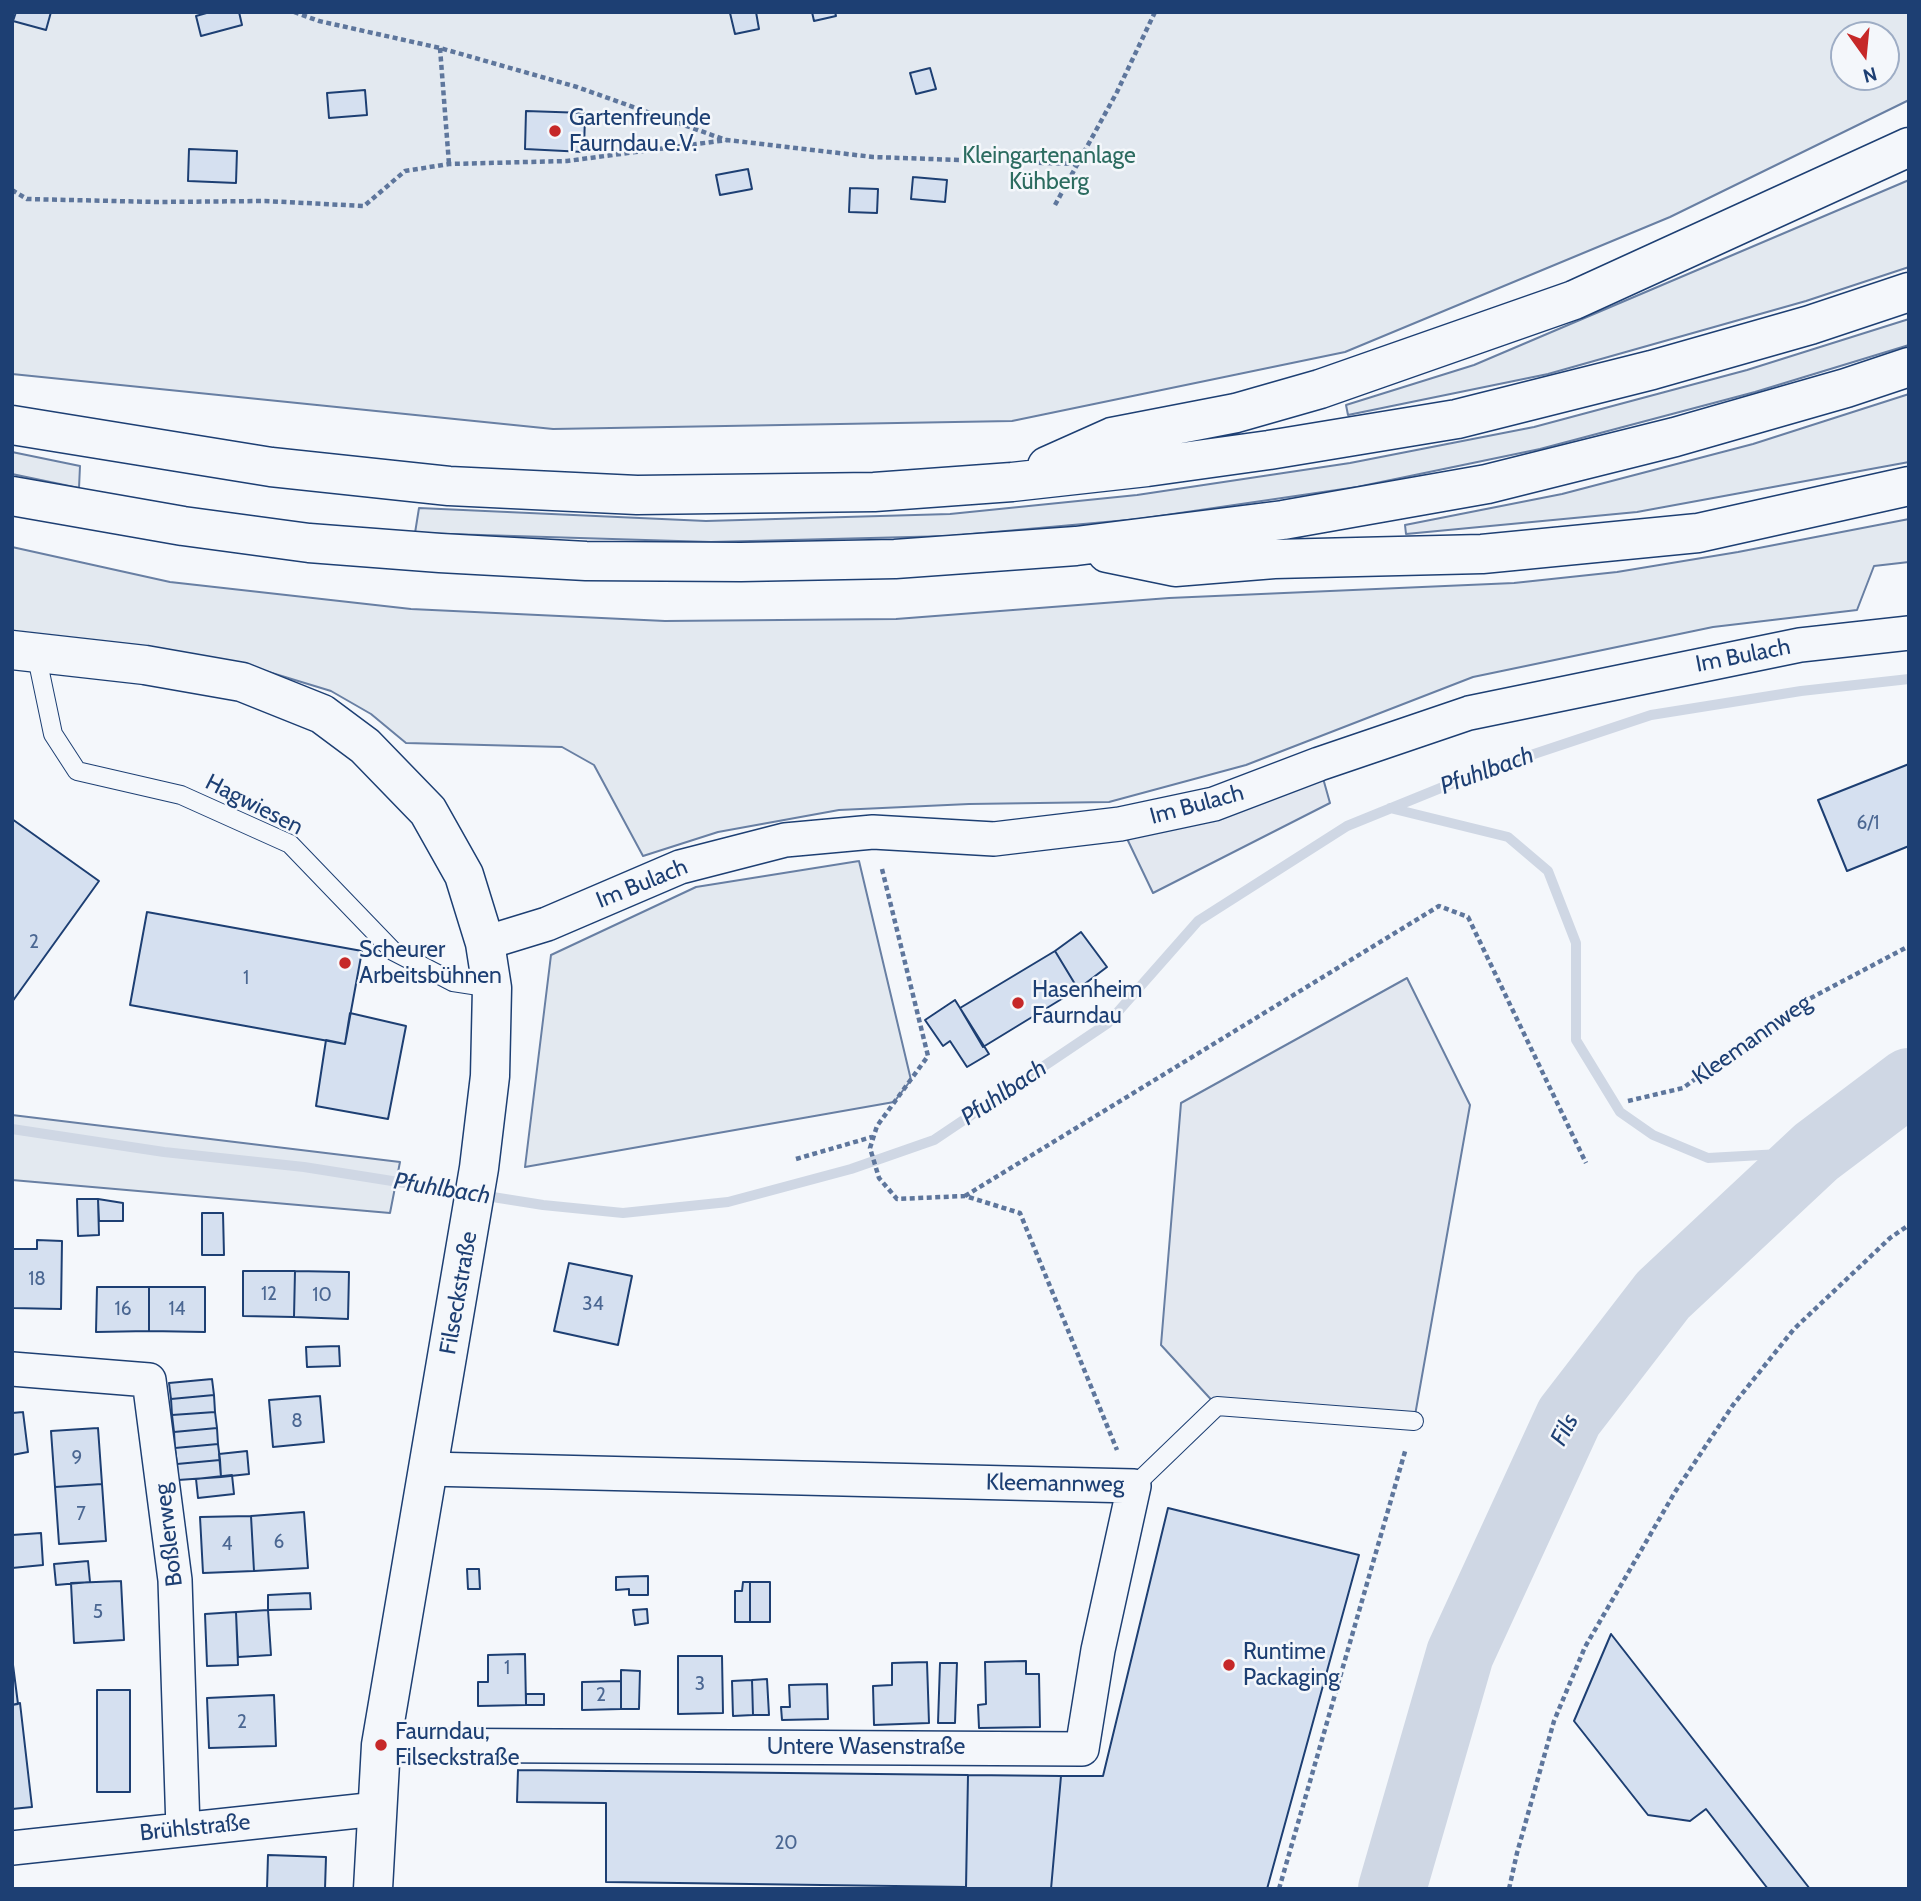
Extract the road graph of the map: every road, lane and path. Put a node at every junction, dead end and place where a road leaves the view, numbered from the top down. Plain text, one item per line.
1 (294, 12) edge
2 (1155, 12) edge
3 (440, 47) junction
4 (727, 140) junction
5 (1909, 147) edge
6 (449, 164) junction
7 (1076, 164) junction
8 (12, 190) edge
9 (1055, 205) dead end
10 (1909, 292) edge
11 (1909, 367) edge
12 (12, 425) edge
13 (1012, 482) junction
14 (1909, 486) edge
15 (12, 496) edge
16 (1076, 546) junction
17 (1909, 633) edge
18 (24, 651) edge
19 (873, 832) junction
20 (485, 943) junction
21 (1909, 946) edge
22 (492, 988) junction
23 (1628, 1101) dead end
24 (873, 1137) junction
25 (796, 1158) dead end
26 (1586, 1163) dead end
27 (965, 1196) junction
28 (1909, 1225) edge
29 (12, 1369) edge
30 (1414, 1421) joint
31 (428, 1469) junction
32 (1134, 1486) junction
33 (381, 1745) junction
34 (377, 1809) junction
35 (183, 1829) junction
36 (12, 1848) edge
37 (377, 1887) edge
38 (1279, 1889) edge
39 (1509, 1889) edge

1 - 3 path
2 - 7 path
3 - 4 path
3 - 6 path
4 - 6 path
4 - 7 path
5 - 13 main road
6 - 8 path
7 - 9 path
10 - 13 main road
11 - 16 main road
12 - 13 main road
14 - 16 main road
15 - 16 main road
17 - 19 street, Im Bulach
18 - 20 main road, Filseckstraße
18 - 22 lane, Hagwiesen
19 - 20 street, Im Bulach
19 - 24 path
20 - 22 main road, Filseckstraße
21 - 23 path, Kleemannweg
22 - 31 main road, Filseckstraße
24 - 25 path
24 - 27 path
26 - 27 path
27 - 32 path
28 - 39 path
29 - 35 street, Boßlerweg
30 - 32 lane, Kleemannweg
30 - 38 path
31 - 32 street, Kleemannweg
31 - 33 main road, Filseckstraße
32 - 33 street, Untere Wasenstraße
33 - 34 main road, Filseckstraße
34 - 35 street, Brühlstraße
34 - 37 main road, Filseckstraße
35 - 36 street, Brühlstraße

